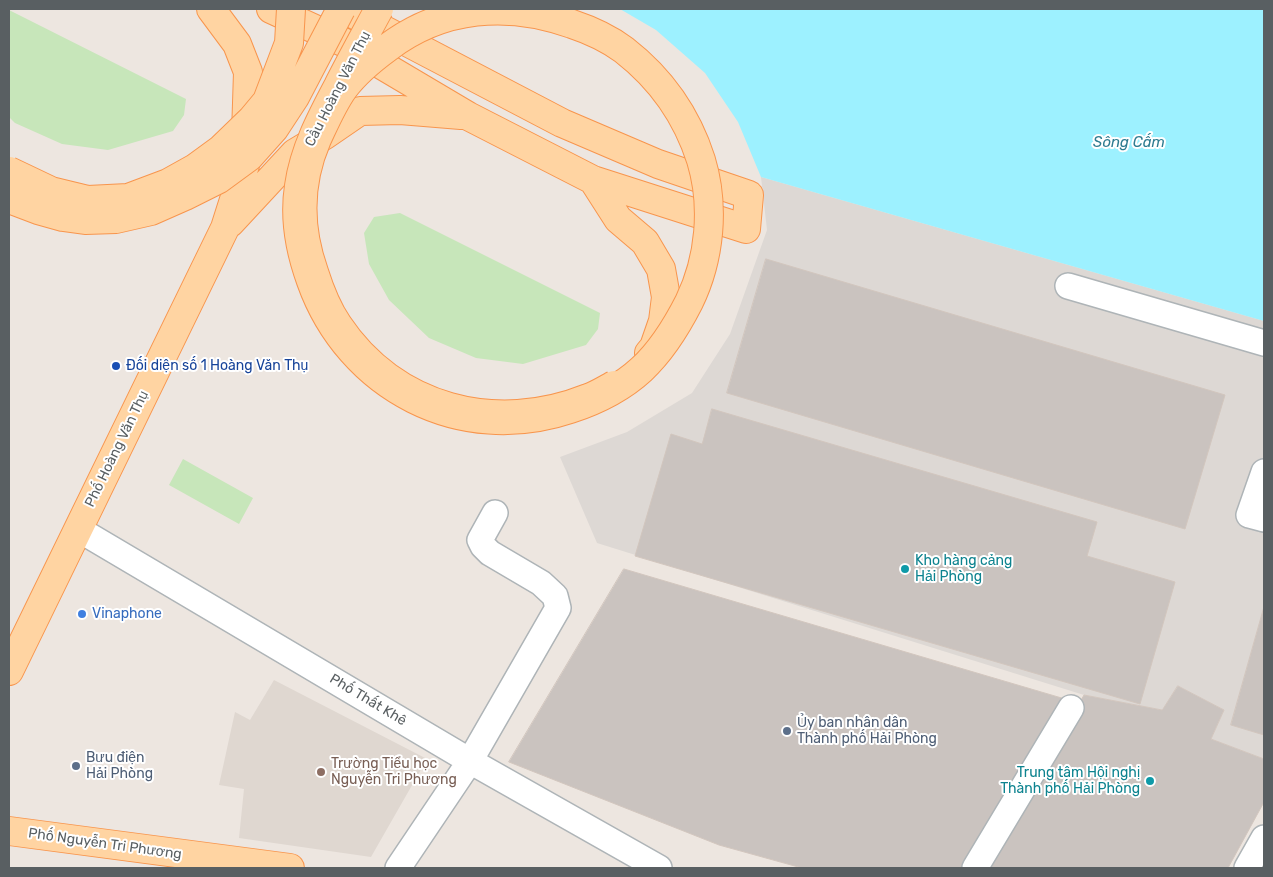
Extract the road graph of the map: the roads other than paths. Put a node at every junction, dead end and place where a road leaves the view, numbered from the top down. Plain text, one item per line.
1 (211, 9) edge
2 (271, 9) edge
3 (291, 9) edge
4 (342, 9) edge
5 (379, 9) edge
6 (468, 116) junction
7 (9, 171) edge
8 (593, 180) junction
9 (9, 199) edge
10 (225, 228) junction
11 (1068, 286) dead end
12 (1264, 343) edge
13 (1264, 472) edge
14 (495, 513) dead end
15 (1264, 519) edge
16 (78, 529) junction
17 (9, 671) edge
18 (1071, 708) dead end
19 (470, 761) junction
20 (9, 831) edge
21 (1264, 838) edge
22 (290, 868) edge
23 (398, 868) edge
24 (659, 868) edge
25 (975, 868) edge
26 (1247, 868) edge

1 - 10 main road, Phố Hoàng Văn Thụ
2 - 6 main road
3 - 7 main road, bridge
4 - 8 main road
4 - 9 main road, bridge
5 - 8 main road, Cầu Hoàng Văn Thụ, bridge
6 - 8 main road
6 - 10 main road, Phố Hoàng Văn Thụ
10 - 16 main road, Phố Hoàng Văn Thụ
11 - 12 street
13 - 15 street
14 - 19 street
16 - 17 main road, Phố Hoàng Văn Thụ
16 - 19 street, Phố Thất Khê
18 - 25 street
19 - 23 street
19 - 24 street, Phố Thất Khê
20 - 22 main road, Phố Nguyễn Tri Phương
21 - 26 street

